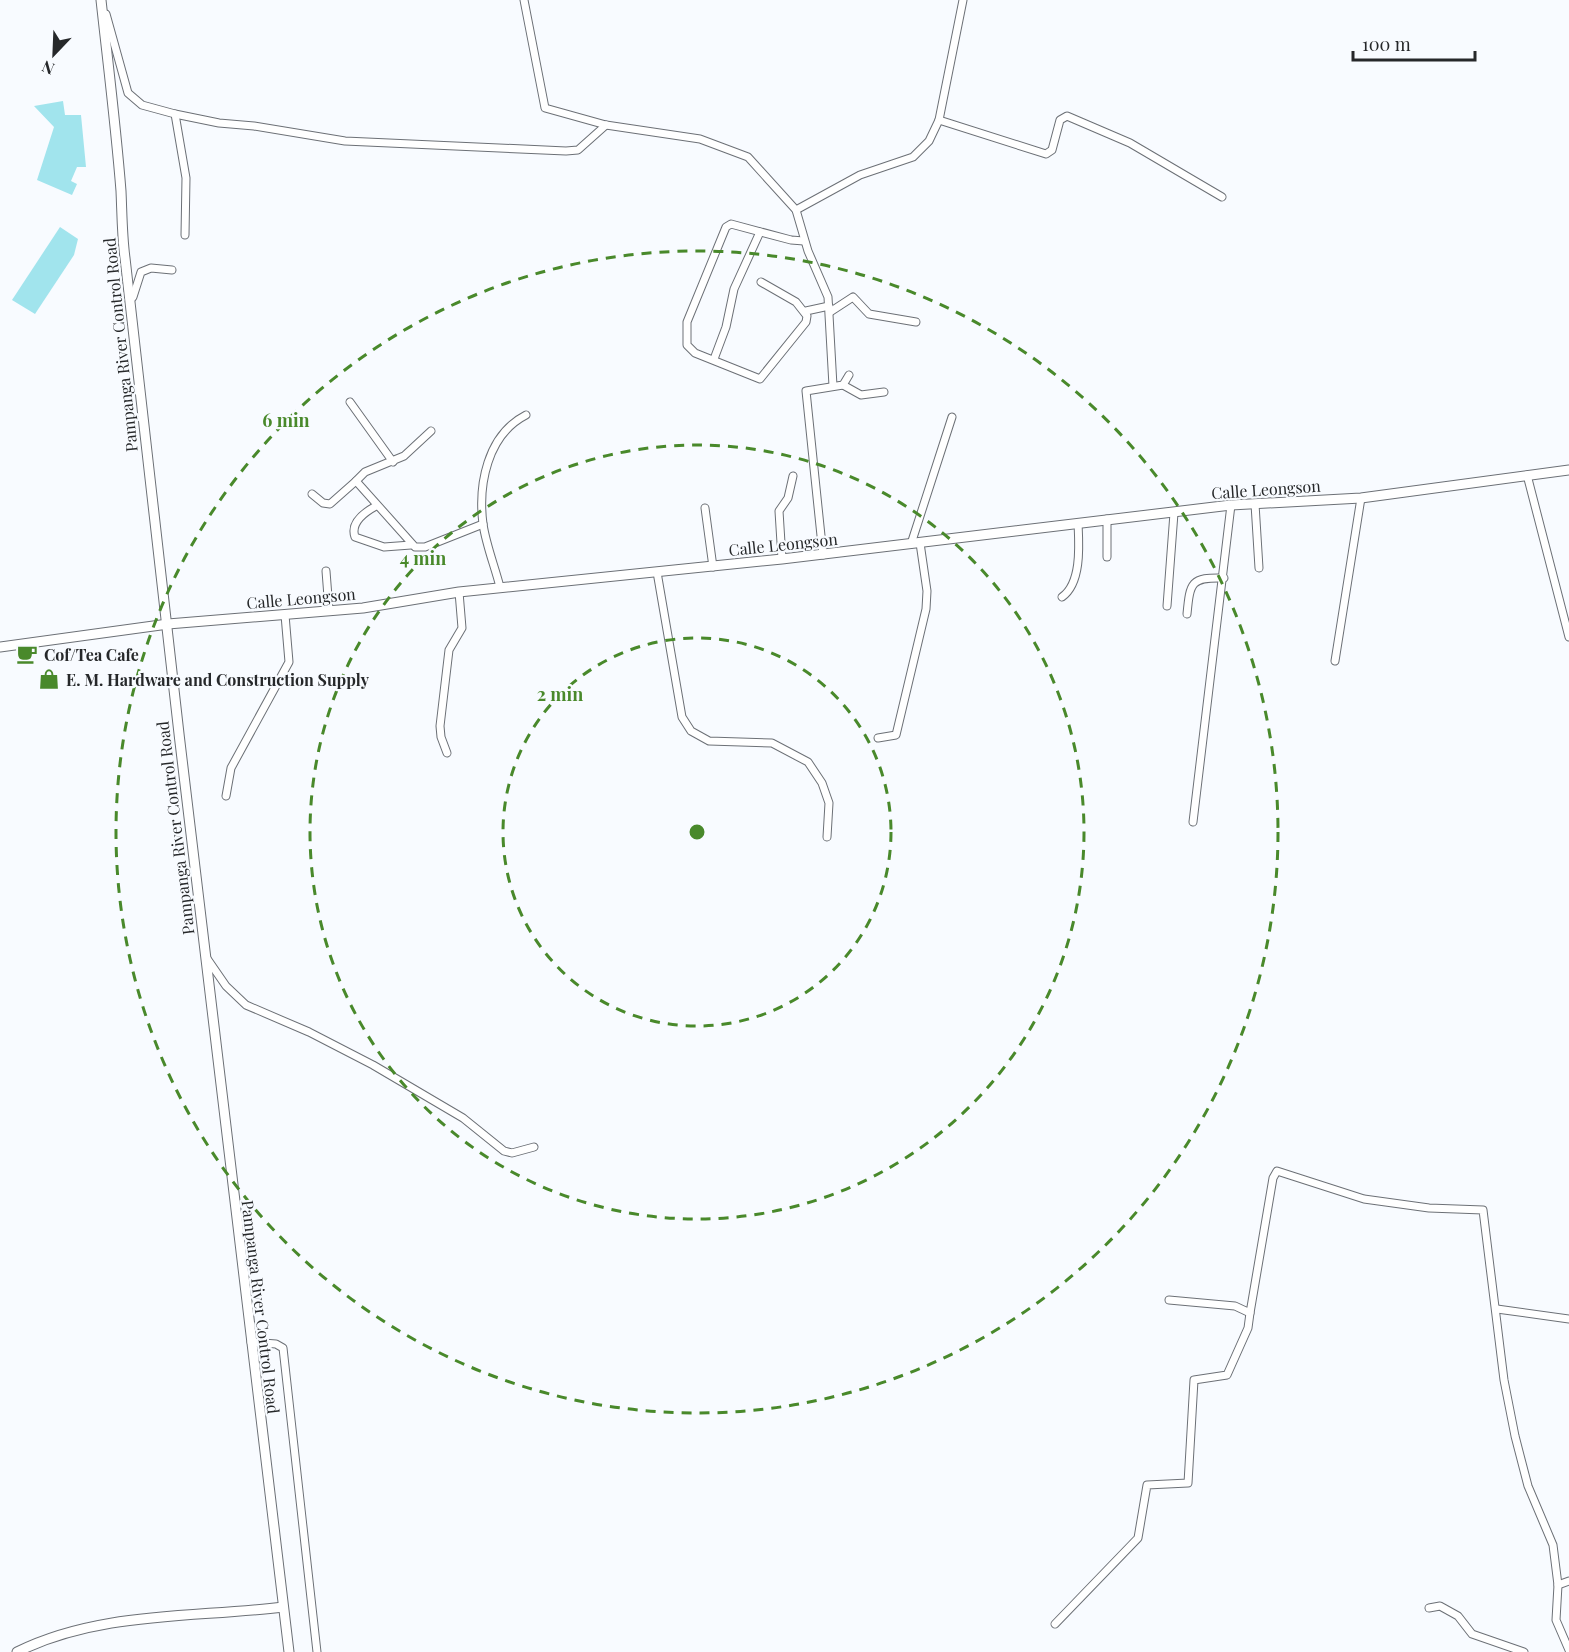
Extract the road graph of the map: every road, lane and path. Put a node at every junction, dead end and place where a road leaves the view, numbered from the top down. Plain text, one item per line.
1 (102, 0) edge
2 (524, 0) edge
3 (963, 0) edge
4 (175, 114) junction
5 (939, 120) junction
6 (606, 125) junction
7 (1222, 197) dead end
8 (796, 210) junction
9 (760, 232) junction
10 (185, 235) dead end
11 (804, 241) junction
12 (172, 270) dead end
13 (761, 282) dead end
14 (130, 300) junction
15 (830, 309) junction
16 (806, 311) junction
17 (916, 322) dead end
18 (714, 359) junction
19 (849, 375) dead end
20 (843, 385) junction
21 (833, 386) junction
22 (884, 392) dead end
23 (350, 402) dead end
24 (526, 415) dead end
25 (952, 417) dead end
26 (431, 430) dead end
27 (393, 462) junction
28 (1569, 470) edge
29 (793, 476) dead end
30 (1527, 476) junction
31 (356, 481) junction
32 (312, 494) dead end
33 (1361, 498) junction
34 (1255, 504) junction
35 (1231, 505) junction
36 (376, 506) junction
37 (705, 508) dead end
38 (1174, 513) junction
39 (1107, 519) junction
40 (1078, 523) junction
41 (483, 524) junction
42 (915, 544) junction
43 (411, 545) junction
44 (823, 555) junction
45 (1107, 557) dead end
46 (782, 559) junction
47 (713, 567) junction
48 (1259, 567) dead end
49 (326, 571) dead end
50 (657, 572) junction
51 (1224, 578) junction
52 (500, 587) junction
53 (459, 592) junction
54 (1062, 597) dead end
55 (1167, 606) dead end
56 (329, 610) junction
57 (1187, 614) dead end
58 (285, 615) junction
59 (168, 624) junction
60 (1569, 637) edge
61 (0, 647) edge
62 (1335, 661) dead end
63 (878, 738) dead end
64 (447, 753) dead end
65 (226, 796) dead end
66 (1193, 822) dead end
67 (827, 837) dead end
68 (206, 957) junction
69 (534, 1147) dead end
70 (1169, 1300) dead end
71 (1497, 1309) junction
72 (1250, 1313) junction
73 (1569, 1319) edge
74 (251, 1342) junction
75 (1569, 1581) edge
76 (1558, 1585) junction
77 (283, 1607) junction
78 (1429, 1608) dead end
79 (1055, 1624) dead end
80 (1569, 1650) edge
81 (17, 1652) edge
82 (289, 1652) edge
83 (317, 1652) edge
84 (1524, 1652) edge

1 - 4 street
1 - 14 street, Pampanga River Control Road
2 - 6 street
3 - 5 street
4 - 6 street
4 - 10 street
5 - 7 street
5 - 8 street
6 - 8 street
8 - 11 street
9 - 11 street
9 - 18 street
9 - 18 street
11 - 15 street
12 - 14 street
13 - 16 street
14 - 59 street, Pampanga River Control Road
15 - 16 street
15 - 17 street
15 - 21 street
16 - 18 street
19 - 20 street
20 - 21 street
20 - 22 street
21 - 44 street
23 - 27 street
24 - 41 street
25 - 42 street
26 - 27 street
27 - 31 street
28 - 30 street, Calle Leongson
29 - 46 street
30 - 33 street, Calle Leongson
30 - 60 street
31 - 32 street
31 - 36 street
33 - 34 street, Calle Leongson
33 - 62 street
34 - 35 street, Calle Leongson
34 - 48 street
35 - 38 street, Calle Leongson
35 - 51 street
36 - 43 street
36 - 43 street
37 - 47 street
38 - 39 street, Calle Leongson
38 - 55 street
39 - 40 street, Calle Leongson
39 - 45 street
40 - 42 street, Calle Leongson
40 - 54 street
41 - 43 street
41 - 52 street
42 - 44 street, Calle Leongson
42 - 63 street
44 - 46 street, Calle Leongson
46 - 47 street, Calle Leongson
47 - 50 street, Calle Leongson
49 - 56 street
50 - 52 street, Calle Leongson
50 - 67 street
51 - 57 street
51 - 66 street
52 - 53 street, Calle Leongson
53 - 56 street, Calle Leongson
53 - 64 street
56 - 58 street, Calle Leongson
58 - 59 street, Calle Leongson
58 - 65 street
59 - 61 street, Calle Leongson
59 - 68 street, Pampanga River Control Road
68 - 69 street
68 - 74 street, Pampanga River Control Road
70 - 72 street
71 - 72 street
71 - 73 street
71 - 76 street
72 - 79 street
74 - 77 street, Pampanga River Control Road
74 - 83 street
75 - 76 street
76 - 80 street
77 - 81 street
77 - 82 street, Pampanga River Control Road
78 - 84 street

